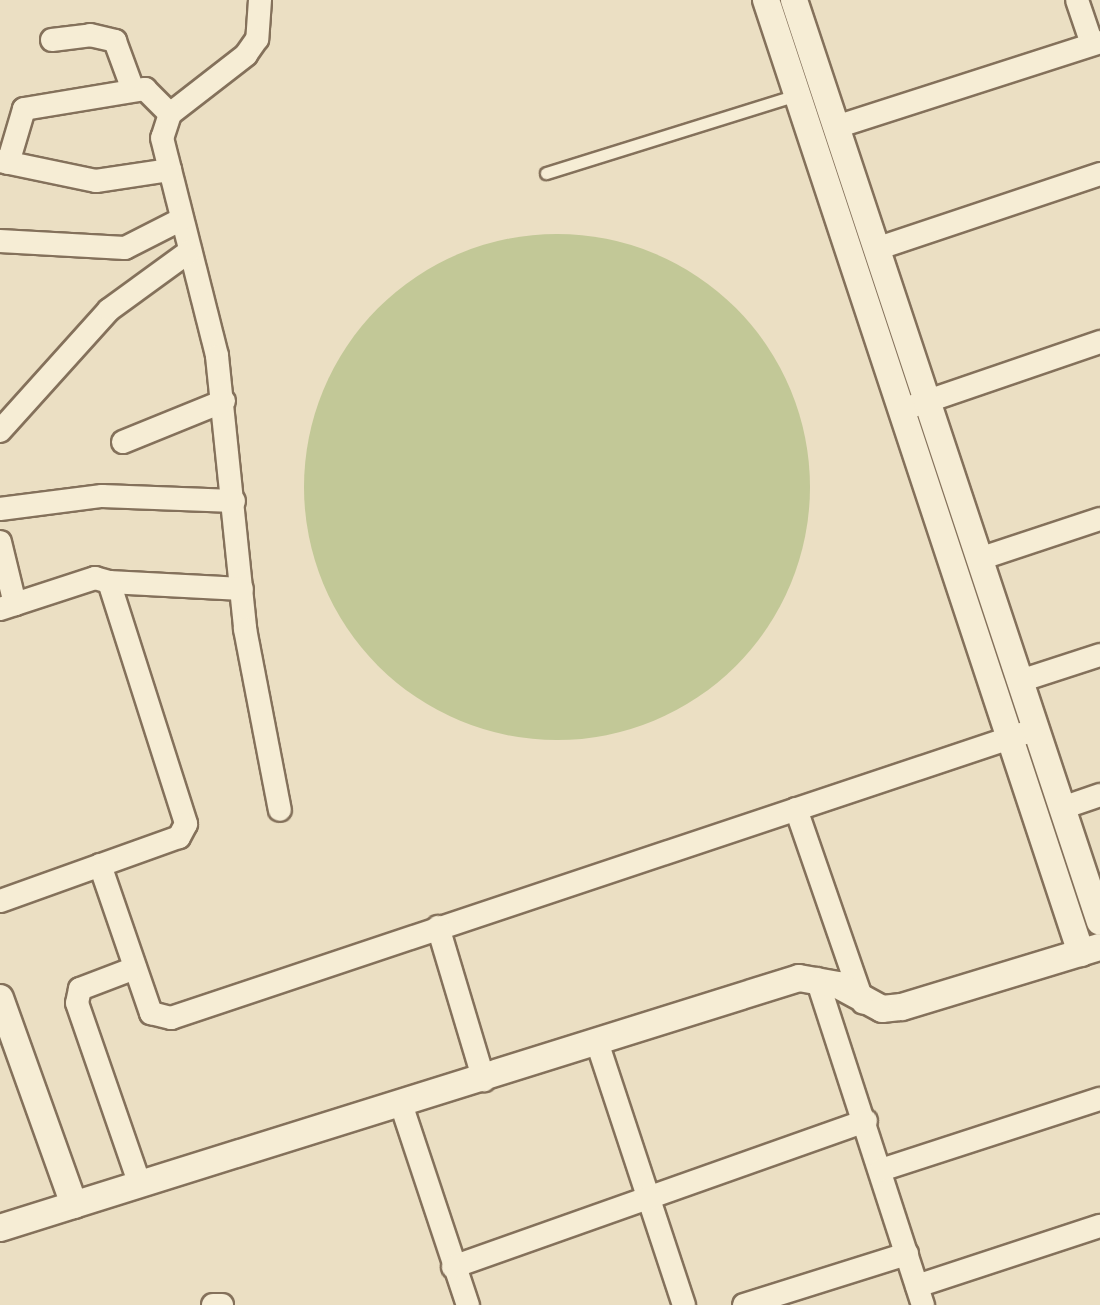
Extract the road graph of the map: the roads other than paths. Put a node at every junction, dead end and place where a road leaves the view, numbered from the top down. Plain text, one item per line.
1 (260, 0) edge
2 (766, 0) edge
3 (794, 0) edge
4 (1077, 0) edge
5 (52, 40) dead end
6 (1096, 43) edge
7 (133, 90) junction
8 (797, 95) junction
9 (170, 114) junction
10 (836, 127) junction
11 (4, 162) edge
12 (170, 170) junction
13 (546, 173) dead end
14 (1100, 174) edge
15 (182, 219) junction
16 (0, 241) edge
17 (876, 249) junction
18 (190, 251) junction
19 (1100, 342) edge
20 (224, 401) junction
21 (926, 401) junction
22 (900, 410) junction
23 (0, 431) edge
24 (123, 442) dead end
25 (234, 501) junction
26 (0, 509) edge
27 (1100, 519) edge
28 (0, 542) edge
29 (979, 559) junction
30 (109, 582) junction
31 (242, 589) junction
32 (8, 606) edge
33 (1100, 655) edge
34 (1020, 681) junction
35 (1036, 730) junction
36 (1008, 739) junction
37 (1100, 795) edge
38 (1062, 808) junction
39 (796, 809) junction
40 (280, 810) dead end
41 (100, 865) junction
42 (0, 901) edge
43 (1100, 922) edge
44 (438, 927) junction
45 (1090, 950) edge
46 (135, 968) junction
47 (817, 979) junction
48 (0, 998) edge
49 (863, 1003) junction
50 (597, 1042) junction
51 (484, 1080) junction
52 (1100, 1099) edge
53 (402, 1107) junction
54 (866, 1121) junction
55 (881, 1170) junction
56 (140, 1185) junction
57 (648, 1198) junction
58 (74, 1205) junction
59 (1100, 1226) edge
60 (0, 1228) edge
61 (907, 1254) junction
62 (453, 1267) junction
63 (920, 1295) edge
64 (213, 1305) edge
65 (222, 1305) edge
66 (468, 1305) edge
67 (684, 1305) edge
68 (744, 1305) edge

1 - 9 street
2 - 8 street
3 - 10 street
4 - 6 street
5 - 7 street
6 - 10 street
7 - 9 street
7 - 11 street
8 - 13 lane
8 - 22 street
9 - 12 street
10 - 17 street
11 - 12 street
12 - 15 street
14 - 17 street
15 - 16 street
15 - 18 street
17 - 21 street
18 - 20 street
18 - 23 street
19 - 21 street
20 - 24 street
20 - 25 street
21 - 22 street
21 - 29 street
22 - 36 street
25 - 26 street
25 - 31 street
27 - 29 street
28 - 32 street
29 - 34 street
30 - 31 street
30 - 32 street
30 - 41 street
31 - 40 street
33 - 34 street
34 - 35 street
35 - 36 street
35 - 38 street
36 - 39 street
36 - 45 street
37 - 38 street
38 - 43 street
39 - 44 street
39 - 49 street
41 - 42 street
41 - 46 street
44 - 46 street
44 - 51 street
45 - 49 street
46 - 56 street
47 - 49 street
47 - 50 street
47 - 54 street
48 - 58 street
50 - 51 street
50 - 57 street
51 - 53 street
52 - 55 street
53 - 56 street
53 - 62 street
54 - 55 street
54 - 57 street
55 - 61 street
56 - 58 street
57 - 62 street
57 - 67 street
58 - 60 street
59 - 63 street
61 - 63 street
61 - 68 street
62 - 66 street
64 - 65 street

